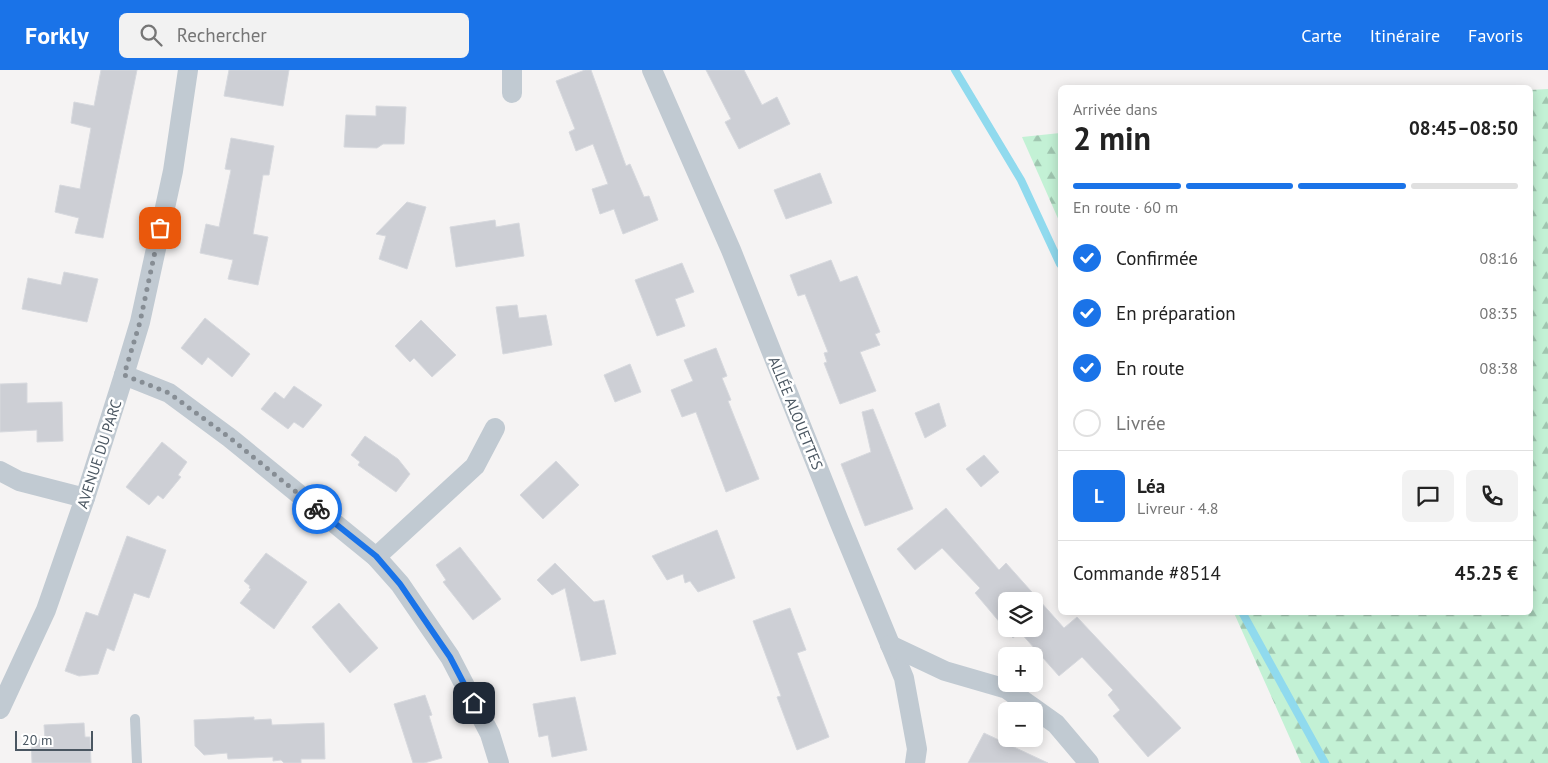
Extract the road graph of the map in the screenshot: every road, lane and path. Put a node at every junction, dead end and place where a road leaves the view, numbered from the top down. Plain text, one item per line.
1 (188, 70) edge
2 (512, 70) edge
3 (652, 70) edge
4 (512, 93) dead end
5 (124, 375) junction
6 (496, 428) dead end
7 (0, 471) edge
8 (85, 498) junction
9 (376, 556) junction
10 (890, 644) junction
11 (0, 709) edge
12 (135, 719) dead end
13 (137, 763) edge
14 (499, 763) edge
15 (915, 763) edge
16 (1090, 763) edge

1 - 5 street, AVENUE DU PARC
2 - 4 street
3 - 10 street, ALLÉE ALOUETTES
5 - 8 street, AVENUE DU PARC
5 - 9 street
6 - 9 street
7 - 8 street
8 - 11 street, AVENUE DU PARC
9 - 14 street
10 - 15 street, ALLÉE ALOUETTES
10 - 16 street
12 - 13 lane

